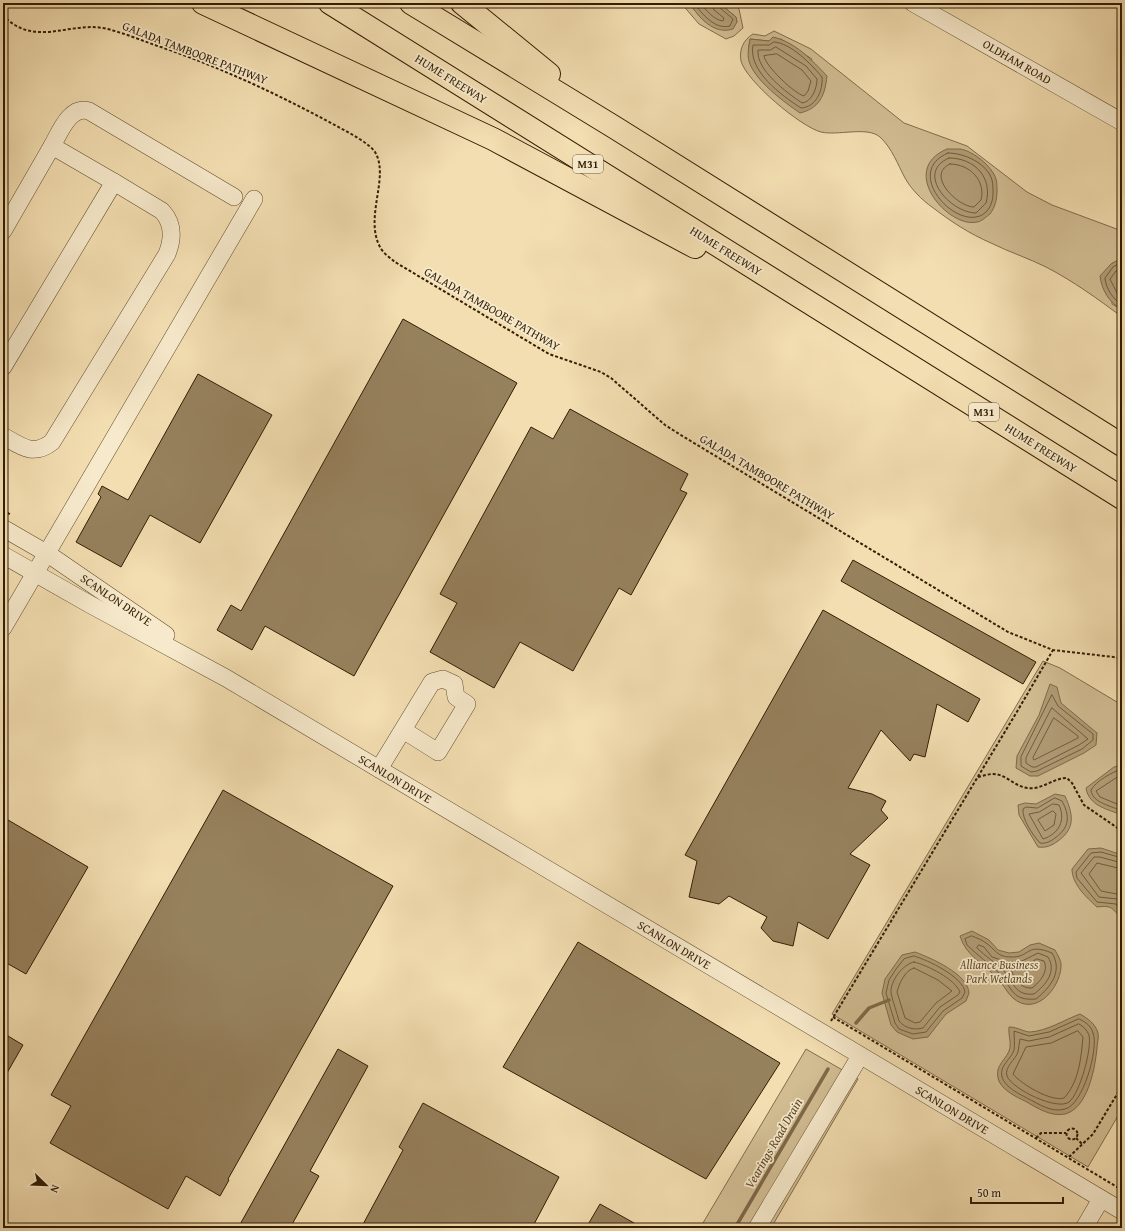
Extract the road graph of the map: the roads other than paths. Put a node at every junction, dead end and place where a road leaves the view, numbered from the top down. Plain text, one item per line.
1 (204, 3) edge
2 (330, 3) edge
3 (411, 3) edge
4 (462, 3) edge
5 (913, 3) edge
6 (1122, 122) edge
7 (614, 127) junction
8 (52, 146) junction
9 (114, 182) junction
10 (234, 197) dead end
11 (254, 199) dead end
12 (3, 231) edge
13 (845, 326) junction
14 (3, 366) edge
15 (3, 436) edge
16 (1122, 445) edge
17 (1122, 498) edge
18 (3, 528) edge
19 (48, 554) junction
20 (3, 555) edge
21 (36, 574) junction
22 (3, 628) edge
23 (226, 678) junction
24 (403, 730) dead end
25 (379, 770) junction
26 (860, 1056) junction
27 (1101, 1199) junction
28 (1122, 1211) edge
29 (757, 1228) edge
30 (1084, 1228) edge

1 - 13 highway
2 - 13 highway, HUME FREEWAY / M31
3 - 7 highway
4 - 7 highway
5 - 6 street, OLDHAM ROAD
7 - 16 highway
8 - 9 street
8 - 10 street
8 - 12 street
9 - 14 street
9 - 15 street
11 - 19 street
13 - 17 highway, HUME FREEWAY / M31
18 - 19 street, SCANLON DRIVE
19 - 21 street
19 - 23 street, SCANLON DRIVE
20 - 21 street, SCANLON DRIVE
21 - 22 street
21 - 23 street, SCANLON DRIVE
23 - 25 street, SCANLON DRIVE
24 - 25 street
25 - 26 street, SCANLON DRIVE
26 - 27 street, SCANLON DRIVE
26 - 29 street
27 - 28 street, SCANLON DRIVE
27 - 30 street

